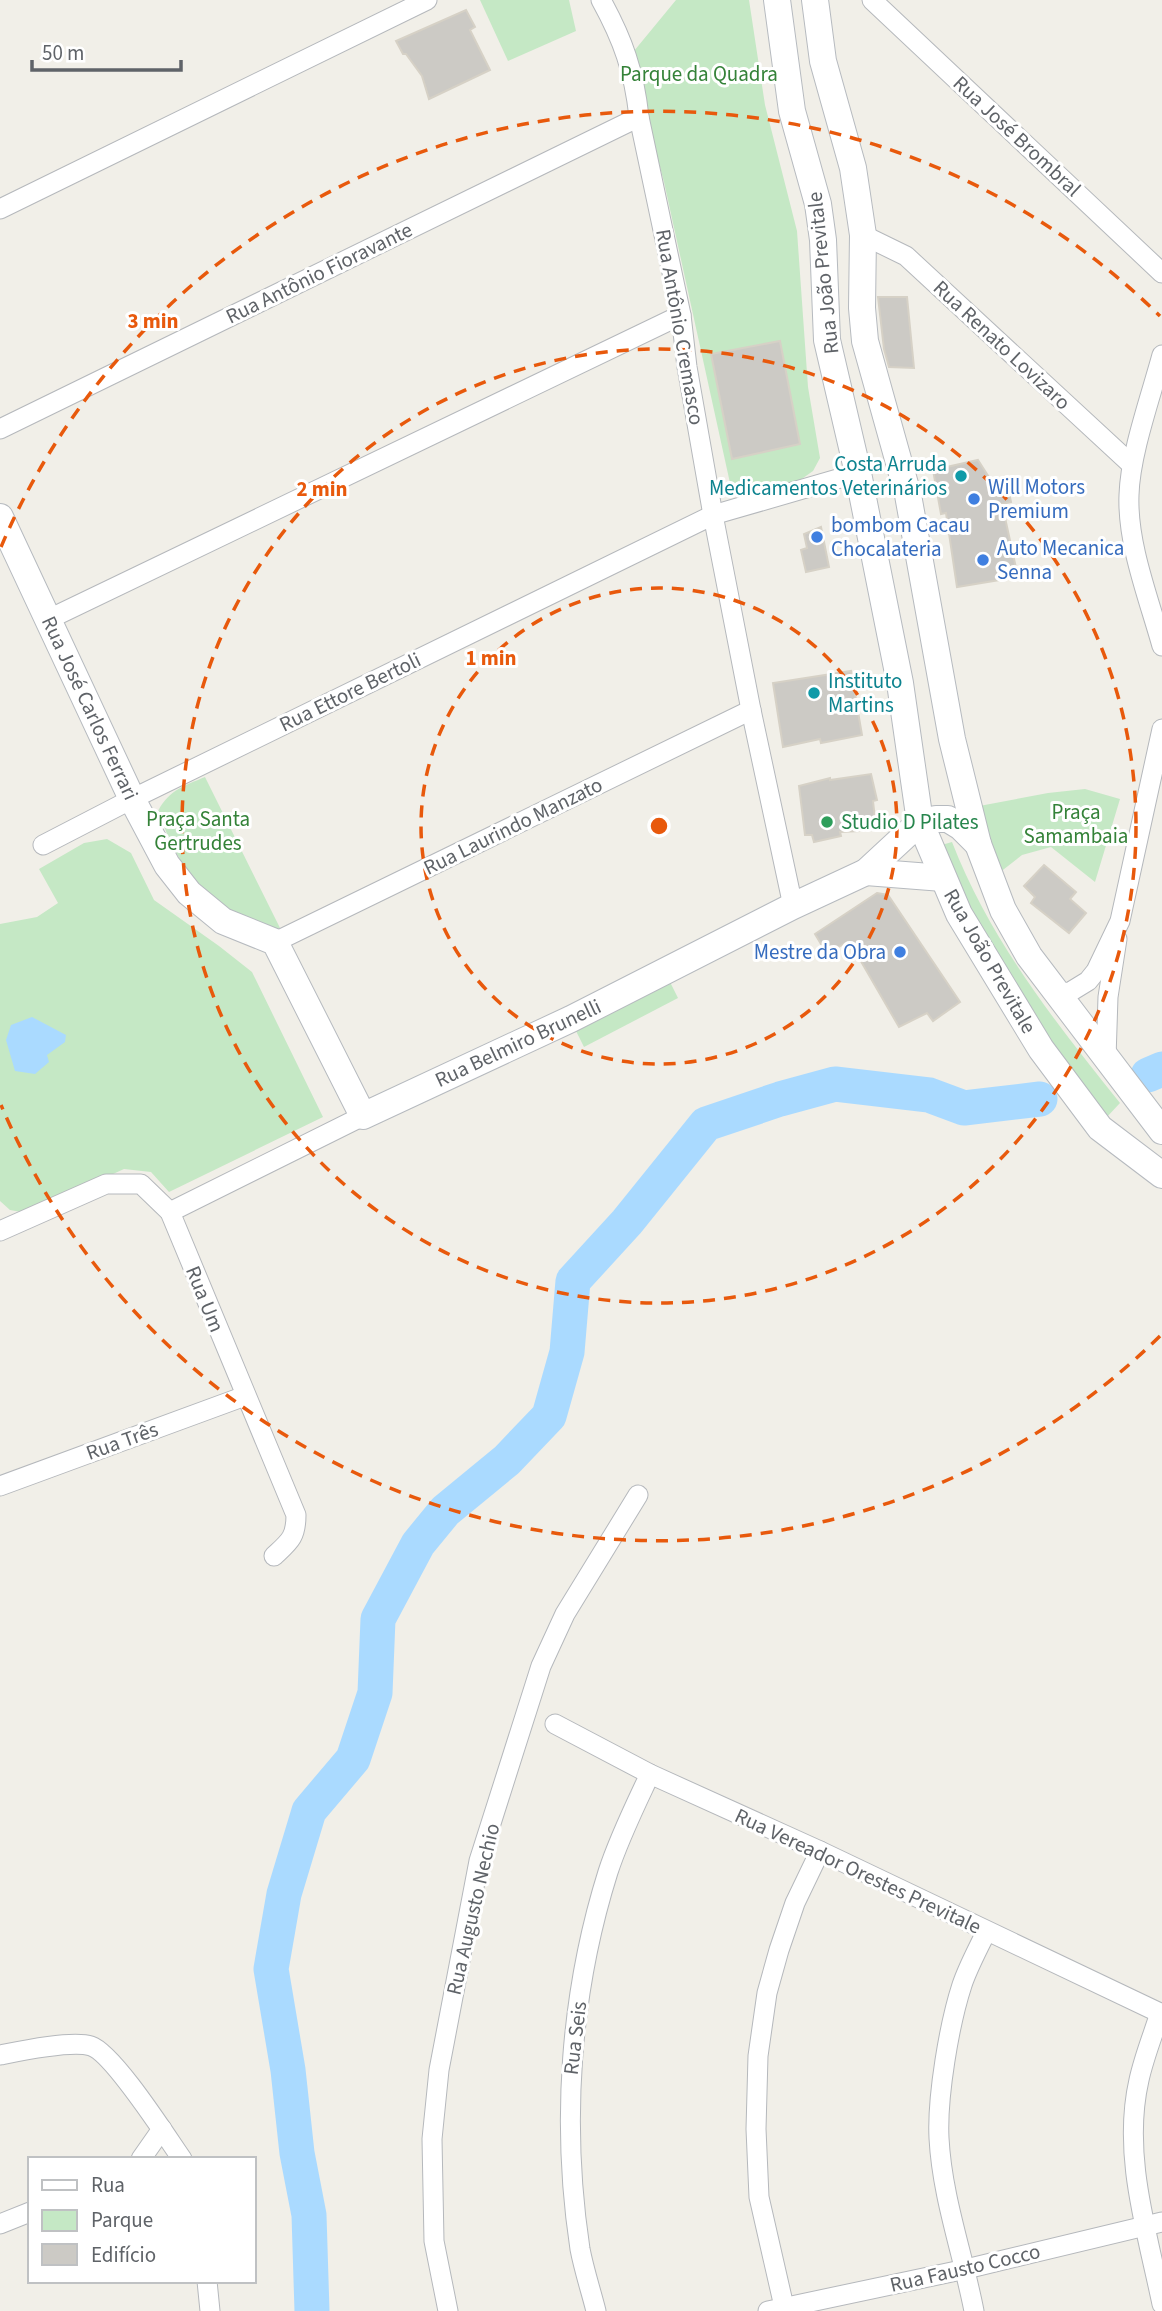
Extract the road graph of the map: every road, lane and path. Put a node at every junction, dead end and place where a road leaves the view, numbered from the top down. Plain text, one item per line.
1 (427, 0) edge
2 (601, 0) edge
3 (777, 0) edge
4 (815, 0) edge
5 (872, 0) edge
6 (639, 117) junction
7 (0, 209) edge
8 (863, 236) junction
9 (1162, 273) edge
10 (681, 315) junction
11 (1162, 355) edge
12 (0, 429) edge
13 (1132, 465) junction
14 (858, 474) junction
15 (713, 515) junction
16 (0, 517) edge
17 (49, 619) junction
18 (1162, 646) edge
19 (751, 710) junction
20 (1162, 729) edge
21 (132, 799) junction
22 (920, 822) junction
23 (978, 844) junction
24 (43, 845) dead end
25 (866, 872) junction
26 (943, 878) junction
27 (793, 906) junction
28 (1120, 921) junction
29 (275, 942) junction
30 (1055, 992) junction
31 (1106, 1058) junction
32 (1140, 1104) junction
33 (363, 1116) junction
34 (1100, 1128) junction
35 (1162, 1130) edge
36 (1162, 1175) edge
37 (170, 1212) junction
38 (0, 1231) edge
39 (245, 1396) junction
40 (0, 1486) edge
41 (638, 1495) dead end
42 (274, 1556) dead end
43 (555, 1724) dead end
44 (650, 1774) junction
45 (820, 1851) junction
46 (986, 1932) junction
47 (1161, 2013) edge
48 (0, 2055) edge
49 (162, 2129) junction
50 (142, 2157) edge
51 (181, 2157) edge
52 (28, 2214) edge
53 (1154, 2223) edge
54 (0, 2224) edge
55 (966, 2269) junction
56 (207, 2283) edge
57 (1162, 2304) edge
58 (779, 2310) edge
59 (210, 2311) edge
60 (448, 2311) edge
61 (596, 2311) edge
62 (974, 2311) edge

1 - 7 street
2 - 6 street, Rua Antônio Cremasco
3 - 14 main road, Rua João Previtale
4 - 8 main road, Rua João Previtale
5 - 9 street, Rua José Brombral
6 - 10 street, Rua Antônio Cremasco
6 - 12 street, Rua Antônio Fioravante
8 - 13 street, Rua Renato Lovizaro
8 - 23 main road, Rua João Previtale
10 - 15 street, Rua Antônio Cremasco
10 - 17 street
11 - 13 street
13 - 18 street
14 - 15 street, Rua Ettore Bertoli
14 - 22 main road, Rua João Previtale
15 - 19 street, Rua Antônio Cremasco
15 - 21 street, Rua Ettore Bertoli
16 - 17 main road, Rua José Carlos Ferrari
17 - 21 main road, Rua José Carlos Ferrari
19 - 27 street, Rua Antônio Cremasco
19 - 29 street, Rua Laurindo Manzato
20 - 28 street
21 - 24 street, Rua Ettore Bertoli
21 - 29 main road, Rua José Carlos Ferrari
22 - 23 main road
22 - 25 main road, Rua Belmiro Brunelli
22 - 26 main road, Rua João Previtale
23 - 30 main road, Rua João Previtale
25 - 26 main road, Rua Belmiro Brunelli
25 - 27 main road, Rua Belmiro Brunelli
26 - 34 main road, Rua João Previtale
27 - 33 main road, Rua Belmiro Brunelli
28 - 30 street
28 - 31 street
29 - 33 main road
30 - 31 main road, Rua João Previtale
31 - 32 main road, Rua João Previtale
32 - 34 main road
32 - 35 main road, Rua João Previtale
33 - 37 street, Rua Belmiro Brunelli
34 - 36 main road, Rua João Previtale
37 - 38 street, Rua Um
37 - 39 street, Rua Um
39 - 40 street, Rua Três
39 - 42 street, Rua Um
41 - 60 street, Rua Augusto Nechio
43 - 44 street, Rua Vereador Orestes Previtale
44 - 45 street, Rua Vereador Orestes Previtale
44 - 61 street, Rua Seis
45 - 46 street, Rua Vereador Orestes Previtale
45 - 58 street
46 - 47 street, Rua Vereador Orestes Previtale
46 - 55 street
47 - 53 street
48 - 49 street
49 - 50 street
49 - 51 street
52 - 54 street
53 - 55 street, Rua Fausto Cocco
53 - 57 street
55 - 58 street, Rua Fausto Cocco
55 - 62 street
56 - 59 street

